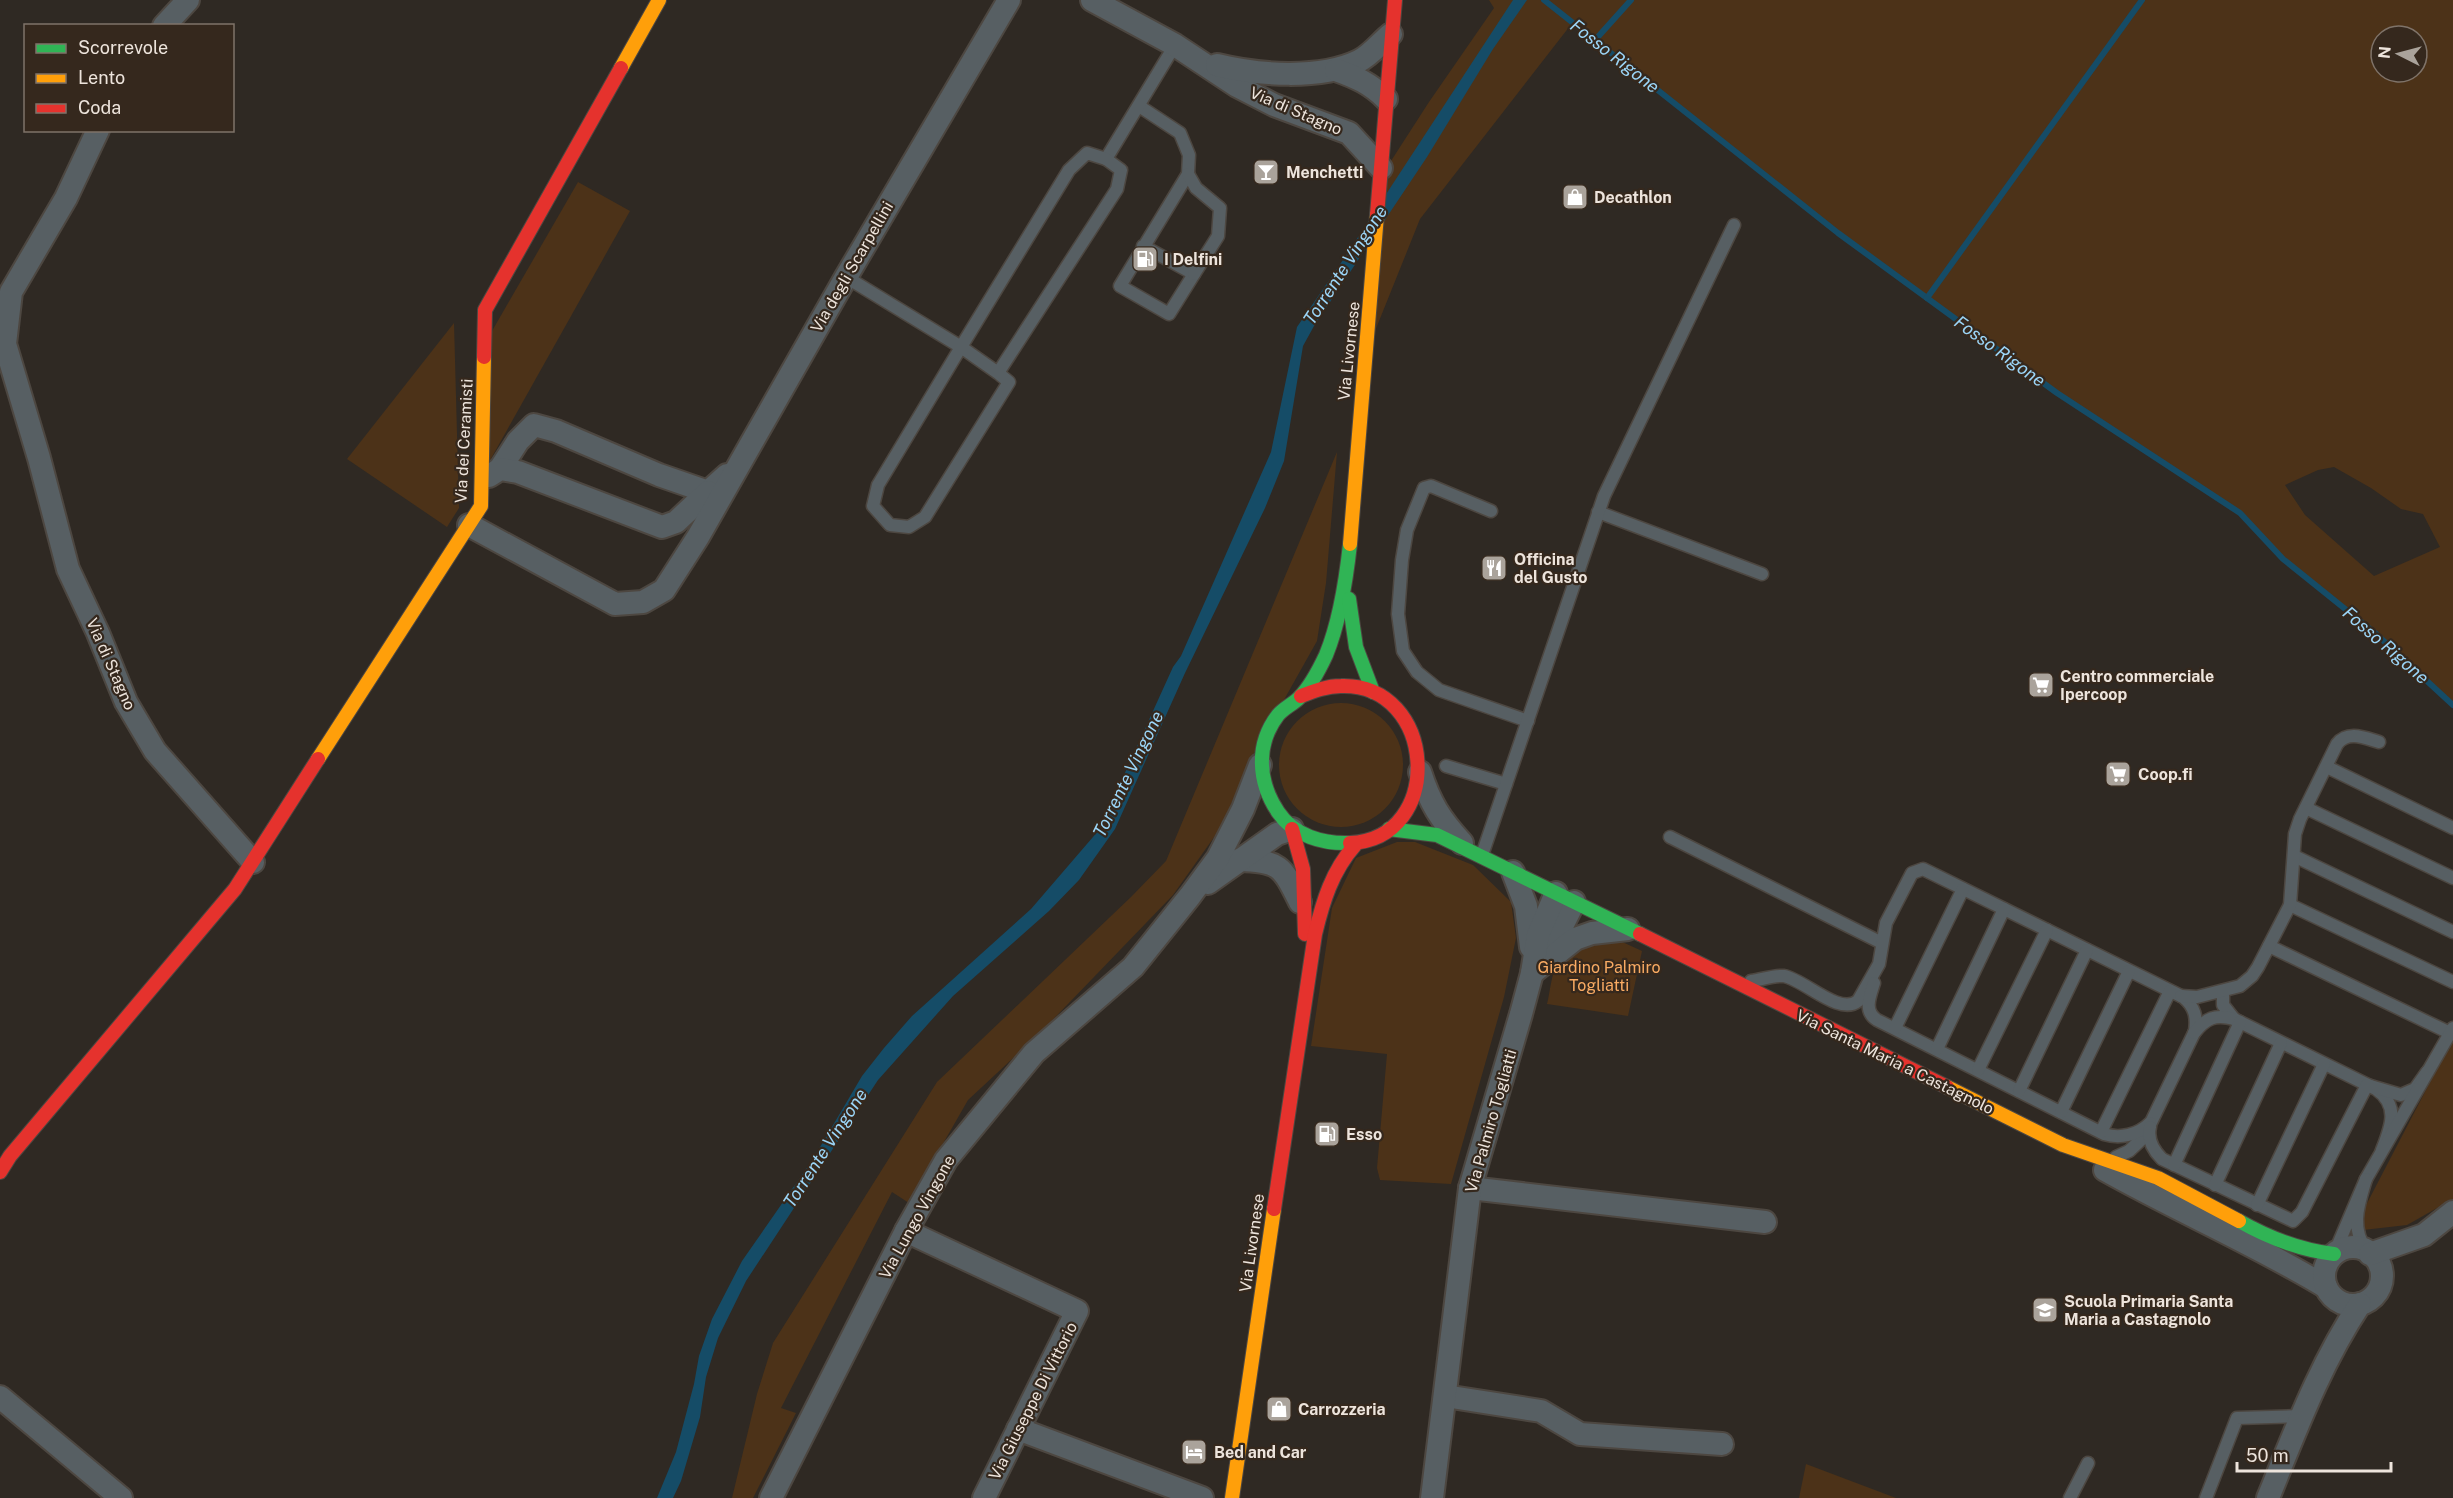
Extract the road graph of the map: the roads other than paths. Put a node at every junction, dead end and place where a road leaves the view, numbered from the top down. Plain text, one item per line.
1 (188, 0) edge
2 (659, 0) edge
3 (1009, 0) edge
4 (1092, 0) edge
5 (1395, 0) edge
6 (166, 24) edge
7 (1391, 34) junction
8 (1175, 45) junction
9 (1203, 62) junction
10 (1336, 70) junction
11 (1386, 99) junction
12 (1139, 106) junction
13 (97, 132) edge
14 (1106, 159) junction
15 (1381, 168) junction
16 (1188, 174) junction
17 (1734, 225) dead end
18 (1143, 246) junction
19 (1194, 274) junction
20 (846, 276) junction
21 (961, 347) junction
22 (998, 372) junction
23 (737, 466) junction
24 (491, 475) junction
25 (708, 492) junction
26 (1491, 511) dead end
27 (1598, 512) junction
28 (470, 525) junction
29 (1348, 562) junction
30 (1762, 574) dead end
31 (1373, 692) junction
32 (1301, 696) junction
33 (1528, 721) junction
34 (2379, 742) dead end
35 (1261, 763) junction
36 (1446, 766) dead end
37 (2327, 767) junction
38 (1420, 772) junction
39 (1506, 784) junction
40 (2306, 808) junction
41 (2453, 828) edge
42 (1292, 829) junction
43 (1389, 829) junction
44 (1670, 837) dead end
45 (1354, 845) junction
46 (1473, 851) junction
47 (2294, 856) junction
48 (1239, 860) junction
49 (253, 862) junction
50 (1513, 872) junction
51 (2453, 878) edge
52 (1963, 889) junction
53 (1190, 896) junction
54 (1565, 898) junction
55 (2290, 906) junction
56 (2004, 909) junction
57 (1305, 913) junction
58 (1628, 929) junction
59 (2047, 930) junction
60 (2453, 932) edge
61 (1882, 943) junction
62 (2269, 946) junction
63 (2087, 950) junction
64 (1879, 964) junction
65 (2129, 971) junction
66 (1532, 973) junction
67 (1729, 980) junction
68 (2453, 982) edge
69 (2223, 991) junction
70 (1305, 993) junction
71 (2176, 994) junction
72 (2237, 1021) junction
73 (1895, 1028) junction
74 (2451, 1030) edge
75 (2192, 1036) junction
76 (2281, 1042) junction
77 (1937, 1049) junction
78 (2324, 1064) junction
79 (1978, 1070) junction
80 (2427, 1072) junction
81 (2367, 1085) junction
82 (2019, 1091) junction
83 (2061, 1112) junction
84 (2156, 1114) junction
85 (2150, 1126) junction
86 (2101, 1132) junction
87 (2062, 1145) joint
88 (2382, 1150) junction
89 (2097, 1160) junction
90 (2174, 1165) junction
91 (0, 1172) edge
92 (2366, 1179) junction
93 (2215, 1185) junction
94 (1470, 1188) junction
95 (2257, 1205) junction
96 (2453, 1212) edge
97 (1766, 1222) dead end
98 (906, 1231) junction
99 (2424, 1235) junction
100 (2369, 1253) junction
101 (2334, 1254) junction
102 (2381, 1280) junction
103 (2326, 1287) junction
104 (2352, 1304) junction
105 (0, 1396) edge
106 (1445, 1396) junction
107 (2302, 1416) junction
108 (1018, 1429) junction
109 (1722, 1444) dead end
110 (2088, 1463) dead end
111 (121, 1498) edge
112 (771, 1498) edge
113 (984, 1498) edge
114 (1202, 1498) edge
115 (1232, 1498) edge
116 (1432, 1498) edge
117 (2070, 1498) edge
118 (2206, 1498) edge
119 (2268, 1498) edge

1 - 6 street
2 - 24 street, Via dei Ceramisti
3 - 20 street, Via degli Scarpellini
4 - 8 street, Via di Stagno
5 - 7 street, Via Livornese
7 - 10 street, Via di Stagno
7 - 11 street, Via Livornese
8 - 9 street, Via di Stagno
8 - 12 lane
9 - 10 street, Via di Stagno
9 - 15 street, Via di Stagno
10 - 11 street, Via di Stagno
11 - 15 street, Via Livornese
12 - 14 lane
12 - 16 lane
13 - 49 street, Via di Stagno
14 - 21 lane
14 - 22 lane
15 - 29 street, Via Livornese
16 - 18 lane
16 - 19 lane
17 - 27 lane
18 - 19 lane
18 - 19 lane
20 - 21 lane
20 - 23 street, Via degli Scarpellini
21 - 22 lane
21 - 22 lane
23 - 25 street
23 - 28 street, Via degli Scarpellini
24 - 25 street
24 - 25 street
24 - 28 street, Via dei Ceramisti
26 - 33 lane
27 - 30 lane
27 - 33 lane
28 - 49 street, Via dei Ceramisti
29 - 31 street, Via Livornese
29 - 32 street, Via Livornese
31 - 32 street, Via Livornese
31 - 38 street, Via Livornese
32 - 35 street, Via Livornese
33 - 39 lane
34 - 37 lane
35 - 42 street, Via Livornese
35 - 53 street, Via Lungo Vingone
36 - 39 lane
37 - 40 lane
37 - 41 lane
38 - 43 street, Via Livornese
38 - 46 street, Via Santa Maria a Castagnolo
39 - 46 lane
40 - 47 lane
40 - 51 lane
42 - 45 street, Via Livornese
42 - 48 street, Via Lungo Vingone
42 - 57 street, Via Livornese
43 - 45 street, Via Livornese
43 - 46 street, Via Santa Maria a Castagnolo
44 - 61 lane
45 - 70 street, Via Livornese
46 - 50 street, Via Santa Maria a Castagnolo
47 - 55 lane
47 - 60 lane
48 - 53 street, Via Lungo Vingone
48 - 57 street
49 - 91 street
50 - 54 street, Via Santa Maria a Castagnolo
50 - 66 street
52 - 56 lane
52 - 61 lane
52 - 73 lane
53 - 98 street, Via Lungo Vingone
54 - 58 street, Via Santa Maria a Castagnolo
54 - 66 street, Via Palmiro Togliatti
55 - 62 lane
55 - 68 lane
56 - 59 lane
56 - 77 lane
57 - 70 street, Via Livornese
58 - 66 street
58 - 67 street, Via Santa Maria a Castagnolo
59 - 63 lane
59 - 79 lane
61 - 64 lane
62 - 69 lane
62 - 74 lane
63 - 65 lane
63 - 82 lane
64 - 67 lane
64 - 73 lane
65 - 71 lane
65 - 83 lane
66 - 94 street, Via Palmiro Togliatti
67 - 87 street, Via Santa Maria a Castagnolo
69 - 71 lane
69 - 72 lane
70 - 115 street, Via Livornese
71 - 75 lane
71 - 86 lane
72 - 75 lane
72 - 76 lane
72 - 90 lane
73 - 77 lane
74 - 80 lane
75 - 84 lane
76 - 78 lane
76 - 93 lane
77 - 79 lane
78 - 81 lane
78 - 95 lane
79 - 82 lane
80 - 81 lane
80 - 88 lane
81 - 88 lane
81 - 95 lane
82 - 83 lane
83 - 86 lane
84 - 85 lane
84 - 86 lane
85 - 89 lane
85 - 90 lane
87 - 89 street
88 - 92 lane
89 - 101 street
89 - 103 street
90 - 93 lane
92 - 100 lane
92 - 101 lane
93 - 95 lane
94 - 97 street
94 - 106 street, Via Palmiro Togliatti
96 - 99 street
98 - 108 street, Via Giuseppe Di Vittorio
98 - 112 street, Via Lungo Vingone
99 - 100 street
99 - 102 street
100 - 101 street
100 - 102 street
101 - 103 street
102 - 104 street
103 - 104 street
104 - 107 street
105 - 111 street
106 - 109 street
106 - 116 street, Via Palmiro Togliatti
107 - 118 lane
107 - 119 street
108 - 113 street, Via Giuseppe Di Vittorio
108 - 114 street
110 - 117 lane

